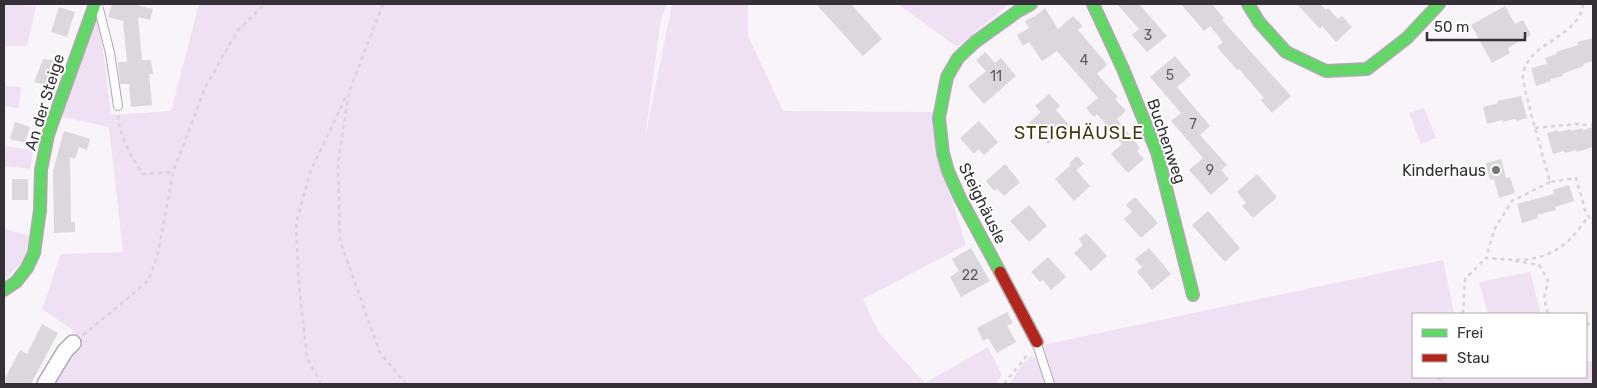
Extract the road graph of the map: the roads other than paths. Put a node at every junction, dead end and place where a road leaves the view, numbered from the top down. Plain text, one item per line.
1 (97, 4) edge
2 (1031, 4) edge
3 (1093, 4) edge
4 (1248, 4) edge
5 (1439, 4) edge
6 (118, 106) road end
7 (4, 290) edge
8 (1193, 295) dead end
9 (1037, 342) joint
10 (73, 343) road end
11 (45, 384) edge
12 (1050, 384) edge

1 - 6 lane, An der Steige
1 - 7 street, An der Steige
2 - 9 street, Steighäusle
3 - 8 street, Buchenweg
4 - 5 street
9 - 12 lane, Steighäusle
10 - 11 street

